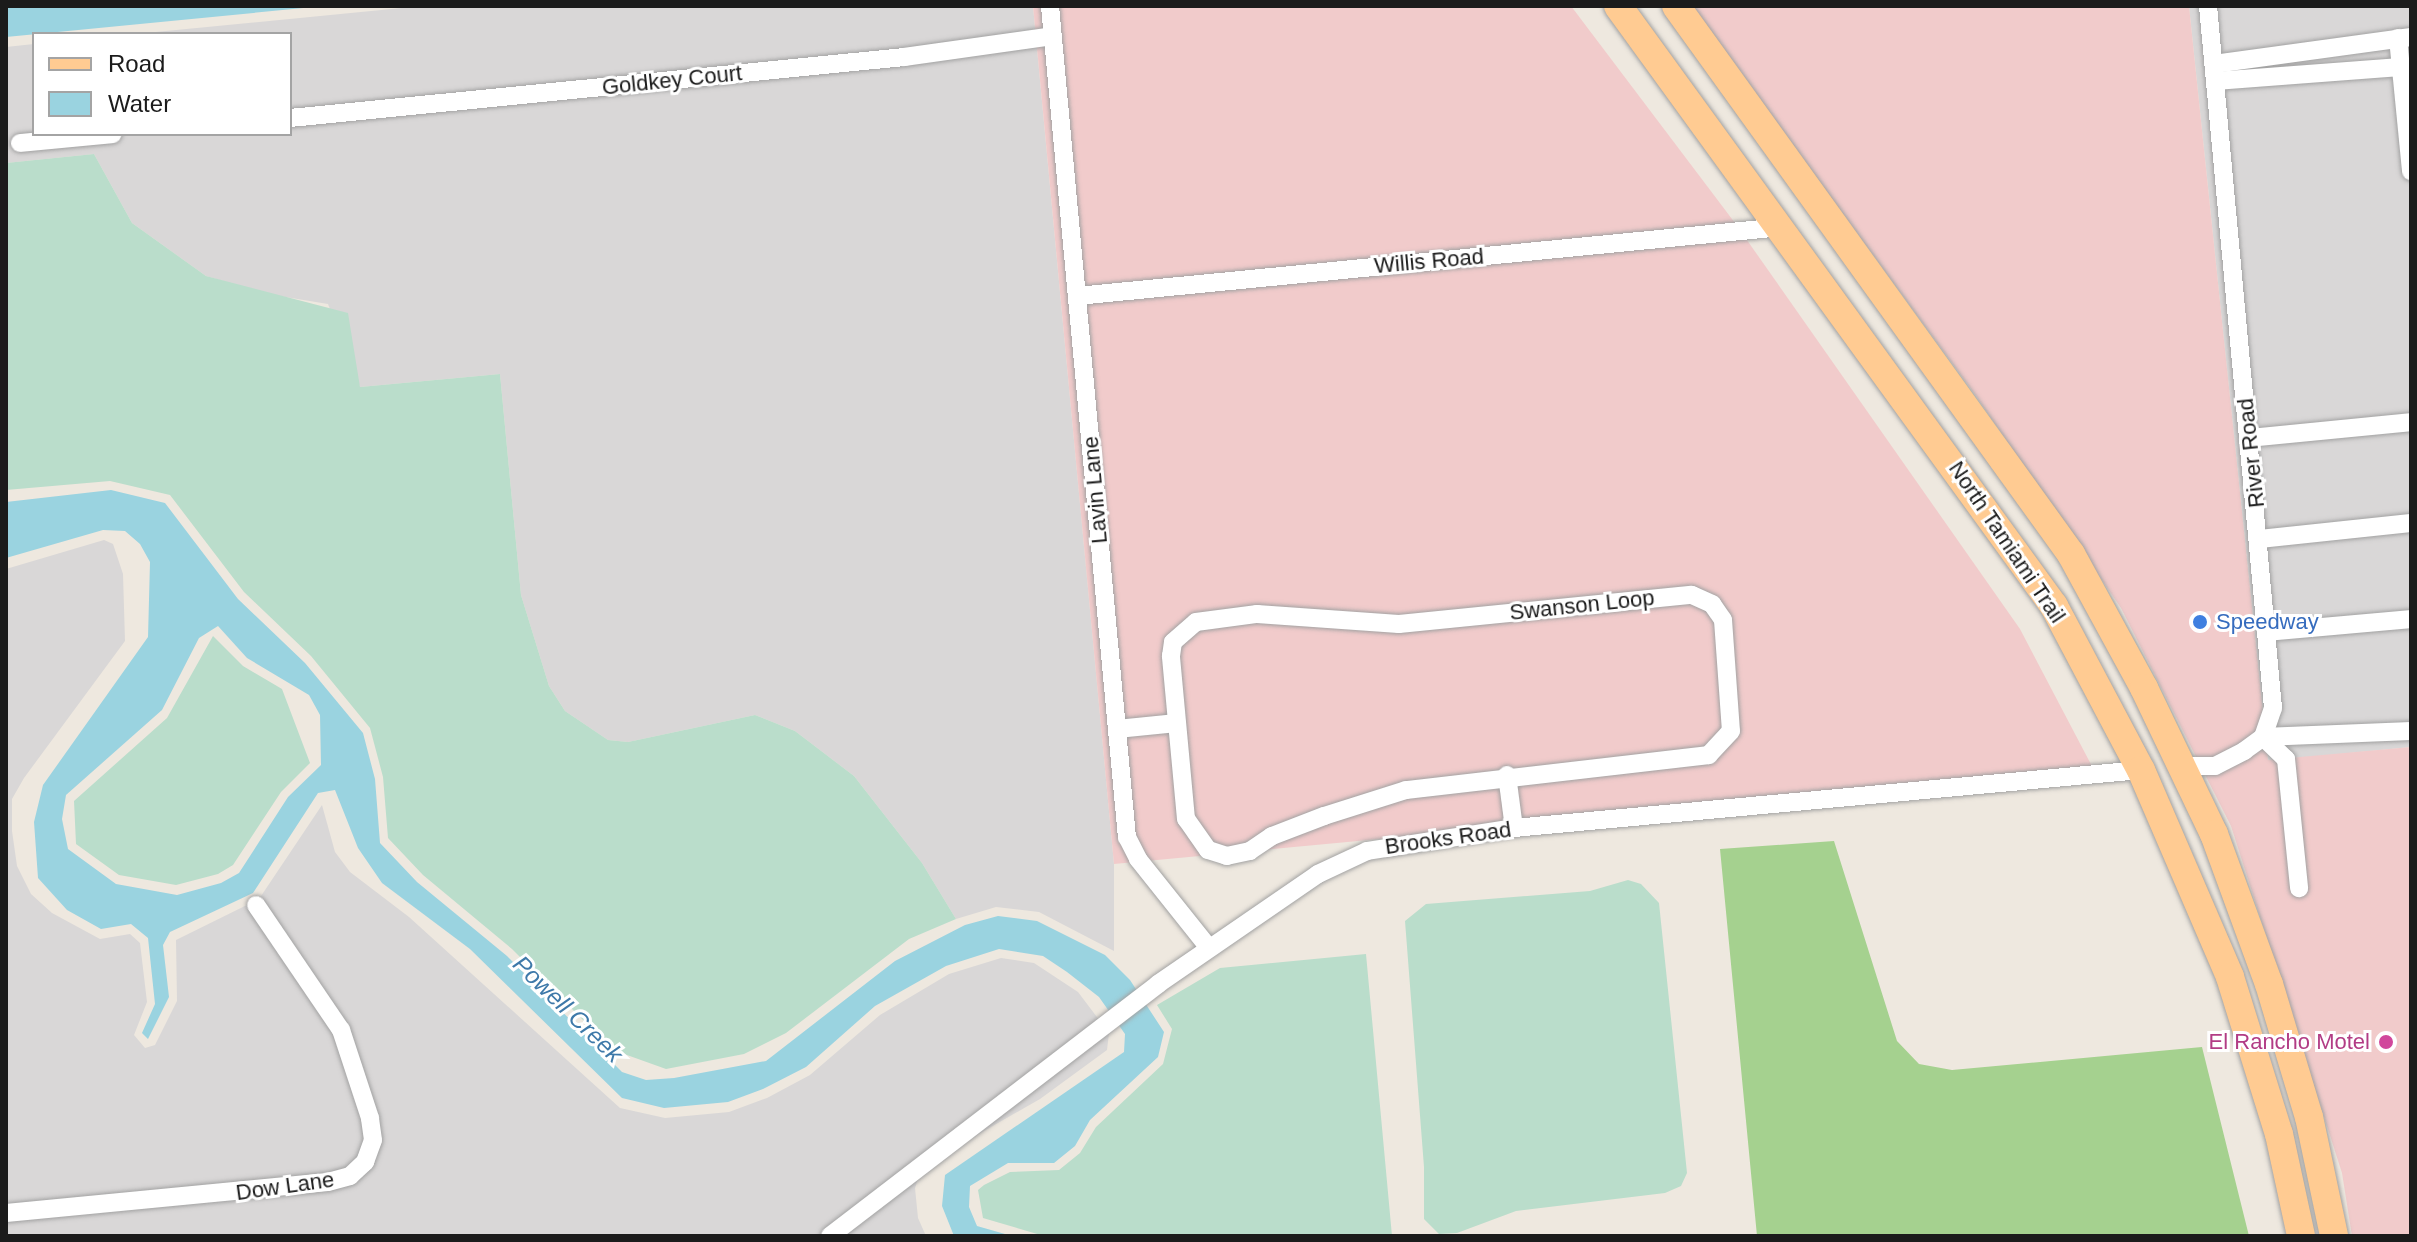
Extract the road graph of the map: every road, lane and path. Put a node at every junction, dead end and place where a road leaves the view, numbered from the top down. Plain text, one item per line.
1 (1050, 6) edge
2 (1618, 6) edge
3 (1676, 6) edge
4 (2208, 6) edge
5 (1053, 36) junction
6 (2404, 37) edge
7 (2310, 51) junction
8 (2400, 67) junction
9 (2214, 73) junction
10 (2313, 75) junction
11 (292, 118) edge
12 (92, 136) edge
13 (20, 143) dead end
14 (2411, 171) edge
15 (1782, 227) junction
16 (1860, 257) junction
17 (1077, 296) junction
18 (2411, 422) edge
19 (2249, 438) junction
20 (2411, 523) edge
21 (2259, 539) junction
22 (2411, 619) edge
23 (2266, 632) junction
24 (2104, 700) junction
25 (1177, 723) junction
26 (1117, 729) junction
27 (2411, 731) edge
28 (2263, 737) junction
29 (2185, 766) junction
30 (2141, 770) junction
31 (1507, 775) junction
32 (1514, 828) junction
33 (2214, 834) junction
34 (2299, 888) dead end
35 (256, 905) dead end
36 (1209, 948) junction
37 (6, 1213) edge
38 (830, 1236) edge
39 (2301, 1236) edge
40 (2334, 1236) edge

1 - 5 street, Lavin Lane
2 - 15 main road, North Tamiami Trail
3 - 16 main road, North Tamiami Trail
4 - 9 street, River Road
5 - 11 street, Goldkey Court
5 - 17 street, Lavin Lane
6 - 7 street
6 - 8 street
7 - 9 street
7 - 10 street
8 - 10 street
8 - 14 street
9 - 10 street
9 - 19 street, River Road
12 - 13 street
15 - 16 main road
15 - 17 street, Willis Road
15 - 24 main road, North Tamiami Trail
16 - 29 main road, North Tamiami Trail
17 - 26 street, Lavin Lane
18 - 19 street
19 - 21 street, River Road
20 - 21 street
21 - 23 street, River Road
22 - 23 street
23 - 28 street, River Road
24 - 29 main road
24 - 30 main road, North Tamiami Trail
25 - 26 street
25 - 31 street, Swanson Loop
25 - 31 street, Swanson Loop
26 - 36 street, Lavin Lane
27 - 28 street
28 - 29 street
28 - 34 street
29 - 33 main road, North Tamiami Trail
30 - 32 street, Brooks Road
30 - 33 main road
30 - 39 main road, North Tamiami Trail
31 - 32 street
32 - 36 street, Brooks Road
33 - 40 main road, North Tamiami Trail
35 - 37 street, Dow Lane
36 - 38 street, Brooks Road

